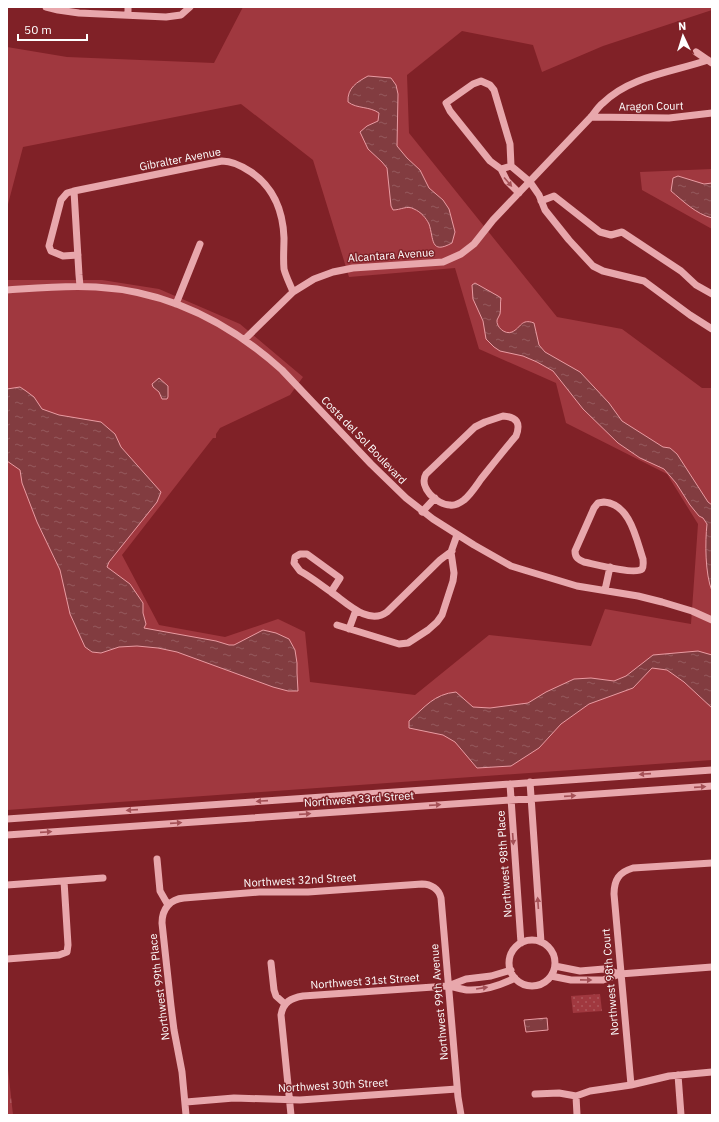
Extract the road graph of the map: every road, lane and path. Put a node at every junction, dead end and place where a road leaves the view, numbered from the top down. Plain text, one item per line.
1 (46, 7) edge
2 (128, 7) edge
3 (190, 7) edge
4 (128, 15) junction
5 (696, 52) dead end
6 (710, 61) edge
7 (712, 113) edge
8 (591, 117) junction
9 (511, 166) junction
10 (500, 169) junction
11 (530, 182) junction
12 (74, 191) junction
13 (519, 193) junction
14 (541, 201) junction
15 (200, 244) dead end
16 (78, 255) junction
17 (80, 286) junction
18 (7, 290) edge
19 (293, 292) junction
20 (712, 294) edge
21 (176, 304) junction
22 (712, 329) edge
23 (245, 339) junction
24 (435, 498) junction
25 (422, 512) junction
26 (457, 535) junction
27 (452, 551) junction
28 (610, 567) junction
29 (605, 590) junction
30 (331, 592) junction
31 (356, 610) junction
32 (712, 620) edge
33 (337, 625) dead end
34 (350, 629) junction
35 (712, 770) edge
36 (530, 782) junction
37 (510, 784) junction
38 (712, 786) edge
39 (531, 799) junction
40 (511, 800) junction
41 (7, 819) edge
42 (7, 835) edge
43 (157, 860) dead end
44 (712, 863) edge
45 (103, 878) dead end
46 (64, 881) junction
47 (7, 885) edge
48 (435, 888) joint
49 (168, 905) junction
50 (541, 942) junction
51 (521, 943) junction
52 (7, 959) edge
53 (271, 963) dead end
54 (555, 966) junction
55 (712, 967) edge
56 (511, 970) junction
57 (620, 974) junction
58 (551, 976) junction
59 (515, 978) junction
60 (448, 986) junction
61 (285, 1004) junction
62 (712, 1072) edge
63 (678, 1074) junction
64 (631, 1085) junction
65 (457, 1089) junction
66 (535, 1094) dead end
67 (576, 1096) junction
68 (289, 1100) junction
69 (186, 1102) junction
70 (186, 1115) edge
71 (291, 1115) edge
72 (461, 1115) edge
73 (577, 1115) edge
74 (681, 1115) edge

1 - 4 street
2 - 4 street
3 - 4 street
5 - 6 street
6 - 8 street, Alcantara Avenue
7 - 8 street, Aragon Court
8 - 11 street, Alcantara Avenue
9 - 10 street
9 - 10 street
9 - 11 street
10 -> 13 street
11 - 13 street, Alcantara Avenue
11 - 14 street
12 - 16 street
12 - 16 street
12 - 19 street, Gibralter Avenue
13 - 19 street, Alcantara Avenue
14 - 20 street
14 - 22 street
15 - 21 street
16 - 17 street
17 - 18 street, Costa del Sol Boulevard
17 - 21 street, Costa del Sol Boulevard
19 - 23 street, Alcantara Avenue
21 - 23 street, Costa del Sol Boulevard
23 - 25 street, Costa del Sol Boulevard
24 - 24 street
24 - 25 street
25 - 26 street, Costa del Sol Boulevard
26 - 27 street
26 - 29 street, Costa del Sol Boulevard
27 - 31 street
27 - 34 street
28 - 28 street
28 - 29 street
29 - 32 street, Costa del Sol Boulevard
30 - 30 street
30 - 31 street
31 - 34 street
33 - 34 street
35 -> 36 street, Northwest 33rd Street
36 - 37 street, Northwest 33rd Street
36 - 39 street
37 - 40 street, Northwest 98th Place
37 -> 41 street, Northwest 33rd Street
39 -> 38 street, Northwest 33rd Street
39 - 40 street, Northwest 33rd Street
50 -> 39 street
42 -> 40 street, Northwest 33rd Street
40 -> 51 street, Northwest 98th Place
43 - 49 street
44 - 57 street, Northwest 98th Court
45 - 46 street
46 - 47 street
46 - 52 street
48 - 49 street, Northwest 32nd Street
48 - 60 street, Northwest 99th Avenue
49 - 69 street, Northwest 99th Place
50 - 51 street
50 - 54 street
51 - 56 street
53 - 61 street
54 - 57 street
54 - 58 street
55 - 57 street
56 - 59 street
56 - 60 street, Northwest 31st Street
58 -> 57 street
57 - 64 street, Northwest 98th Court
58 - 59 street
60 -> 59 street, Northwest 31st Street
60 - 61 street, Northwest 31st Street
60 - 65 street, Northwest 99th Avenue
61 - 68 street
62 - 63 street
63 - 64 street
63 - 74 street
64 - 67 street
65 - 68 street, Northwest 30th Street
65 - 72 street, Northwest 99th Avenue
66 - 67 street
67 - 73 street
68 - 69 street, Northwest 30th Street
68 - 71 street
69 - 70 street, Northwest 99th Place

